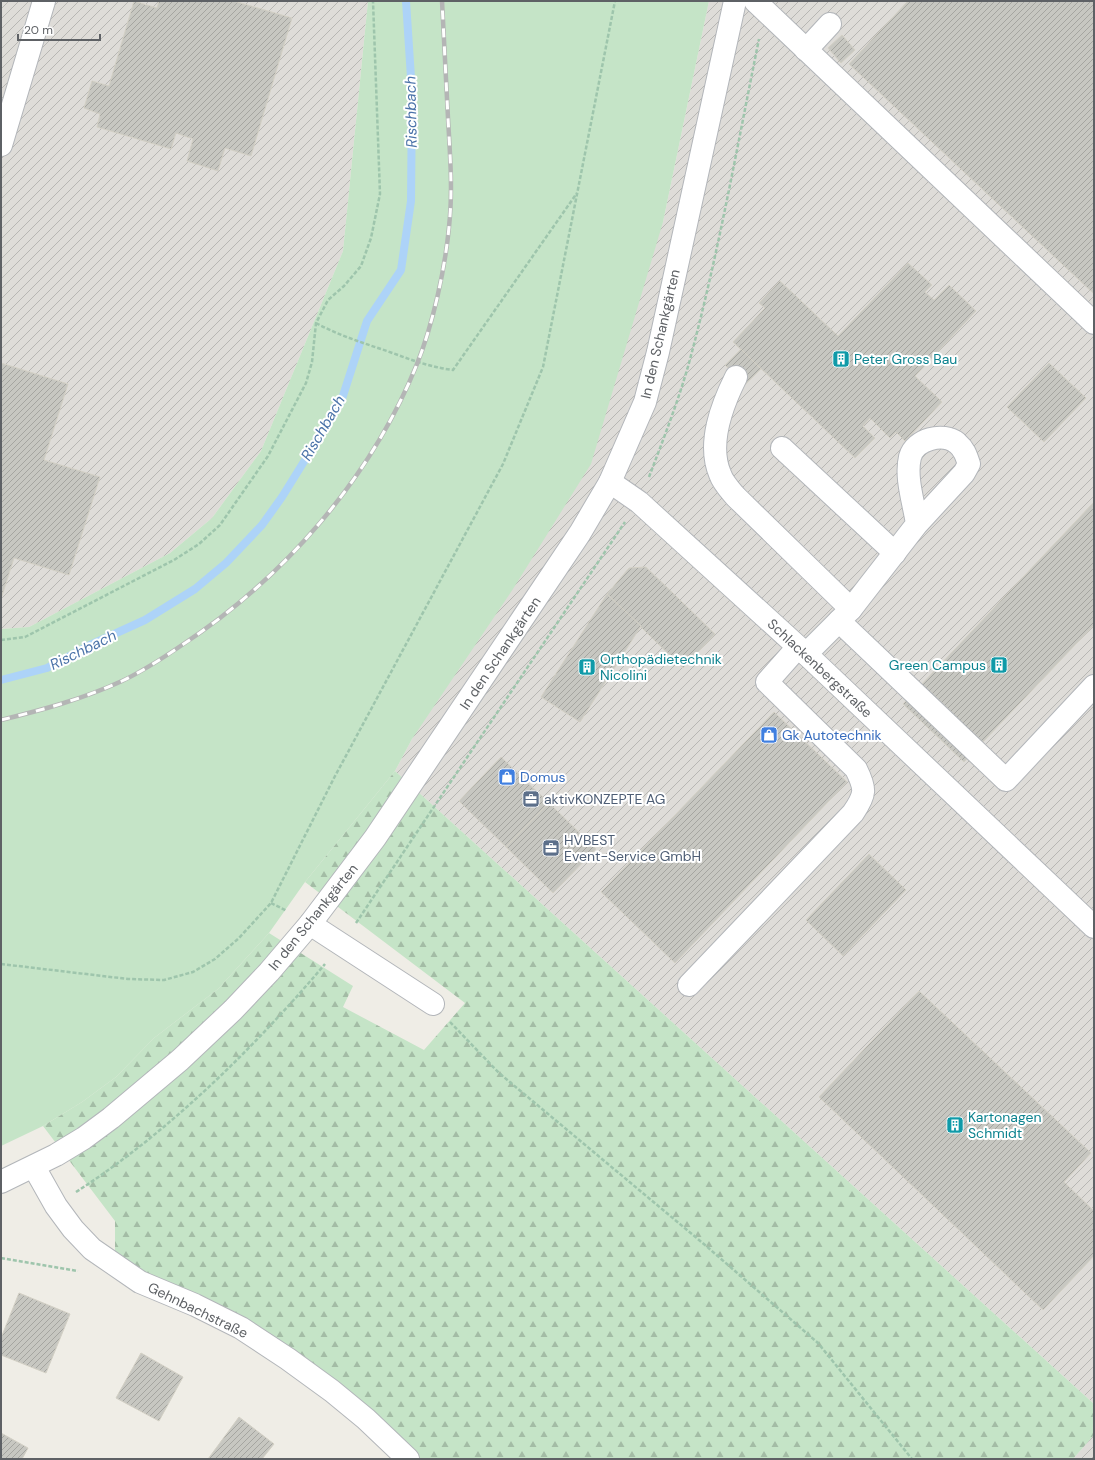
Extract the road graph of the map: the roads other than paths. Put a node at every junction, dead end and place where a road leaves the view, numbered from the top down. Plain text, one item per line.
1 (44, 1) edge
2 (735, 1) edge
3 (755, 1) edge
4 (830, 24) dead end
5 (806, 50) junction
6 (1, 145) edge
7 (1094, 323) edge
8 (736, 376) dead end
9 (782, 448) dead end
10 (610, 482) junction
11 (917, 524) dead end
12 (895, 553) junction
13 (845, 615) junction
14 (802, 650) junction
15 (1094, 686) edge
16 (310, 924) junction
17 (1094, 927) edge
18 (689, 985) dead end
19 (433, 1004) road end
20 (34, 1167) junction
21 (1, 1182) edge
22 (408, 1459) edge

1 - 6 street
2 - 10 street, In den Schankgärten
3 - 5 street
4 - 5 street
5 - 7 street
8 - 13 street
9 - 12 street
10 - 14 street, Schlackenbergstraße
10 - 16 street, In den Schankgärten
11 - 12 street
12 - 13 street
13 - 14 street
13 - 15 street
14 - 17 street, Schlackenbergstraße
14 - 18 street
16 - 19 street
16 - 20 street, In den Schankgärten
20 - 21 street
20 - 22 street, Gehnbachstraße

